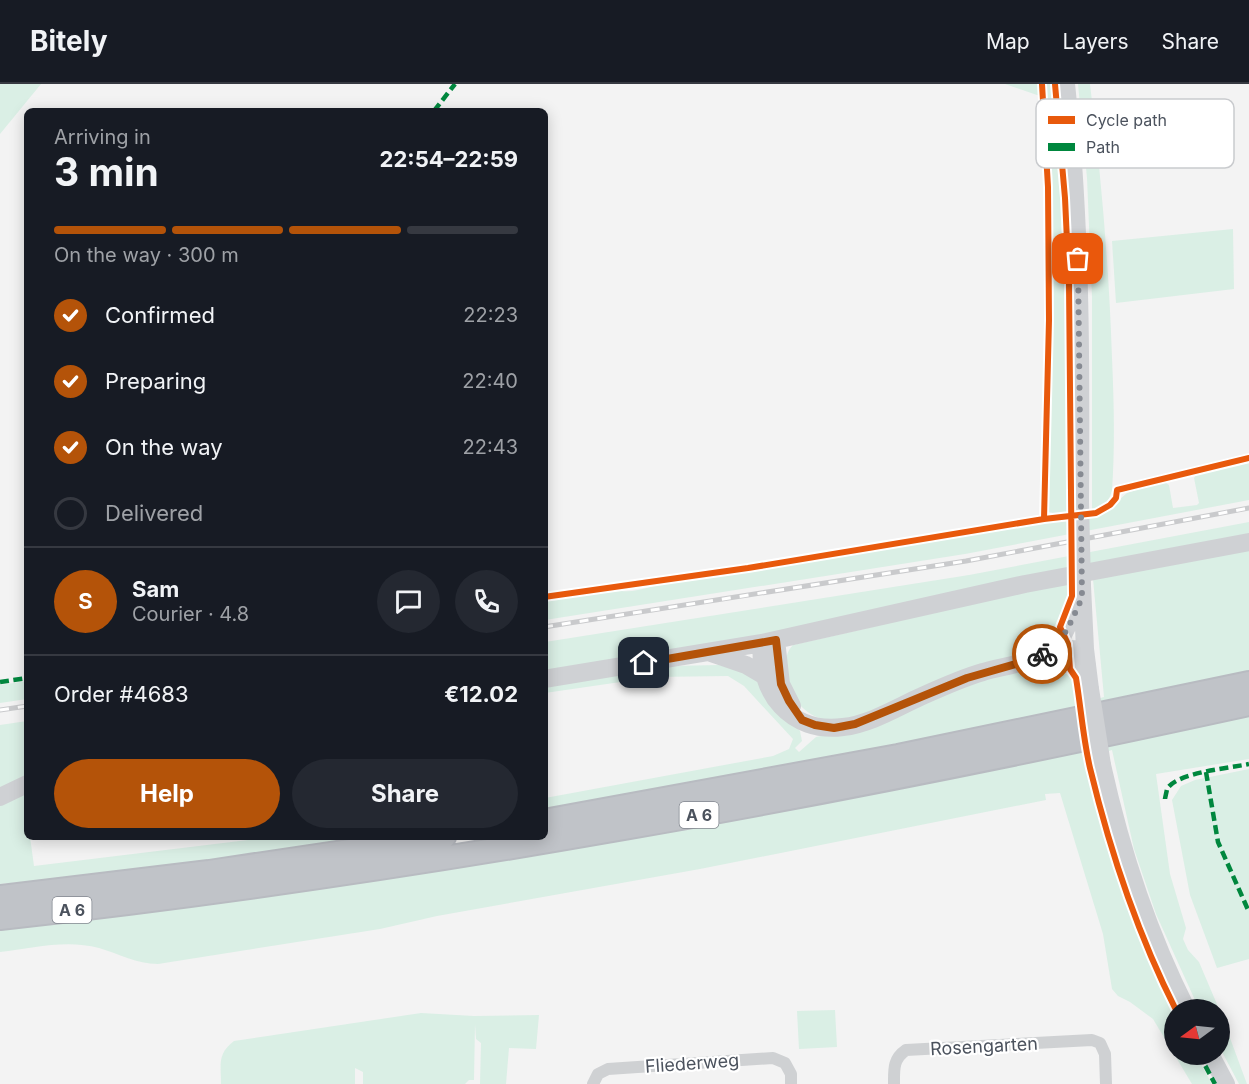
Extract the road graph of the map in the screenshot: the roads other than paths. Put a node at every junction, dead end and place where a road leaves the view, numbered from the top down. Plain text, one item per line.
1 (1066, 84) edge
2 (1067, 99) edge
3 (1073, 168) edge
4 (1249, 542) edge
5 (1082, 592) junction
6 (769, 641) junction
7 (1047, 652) junction
8 (709, 653) junction
9 (1086, 657) junction
10 (1019, 663) junction
11 (763, 675) junction
12 (548, 678) edge
13 (1249, 683) edge
14 (1249, 704) edge
15 (802, 720) junction
16 (24, 785) edge
17 (0, 797) edge
18 (548, 820) edge
19 (424, 840) edge
20 (0, 897) edge
21 (0, 918) edge
22 (1182, 999) edge
23 (1216, 1065) edge
24 (596, 1079) edge
25 (791, 1084) edge
26 (894, 1084) edge
27 (1106, 1084) edge
28 (1226, 1084) edge

1 - 2 main road, bridge
3 - 5 main road, bridge
4 - 6 main road
5 - 7 main road
5 - 9 main road
6 - 8 main road
6 - 11 main road
6 - 15 main road
7 - 9 main road
7 - 10 main road
8 - 11 main road
8 - 12 main road
9 - 10 main road
9 - 22 main road, bridge
10 - 15 main road
11 - 15 main road
13 - 18 highway, A 6
14 - 21 highway, A 6
16 - 17 main road
19 - 20 highway, A 6
23 - 28 main road
24 - 25 street, Fliederweg
26 - 27 street, Rosengarten

